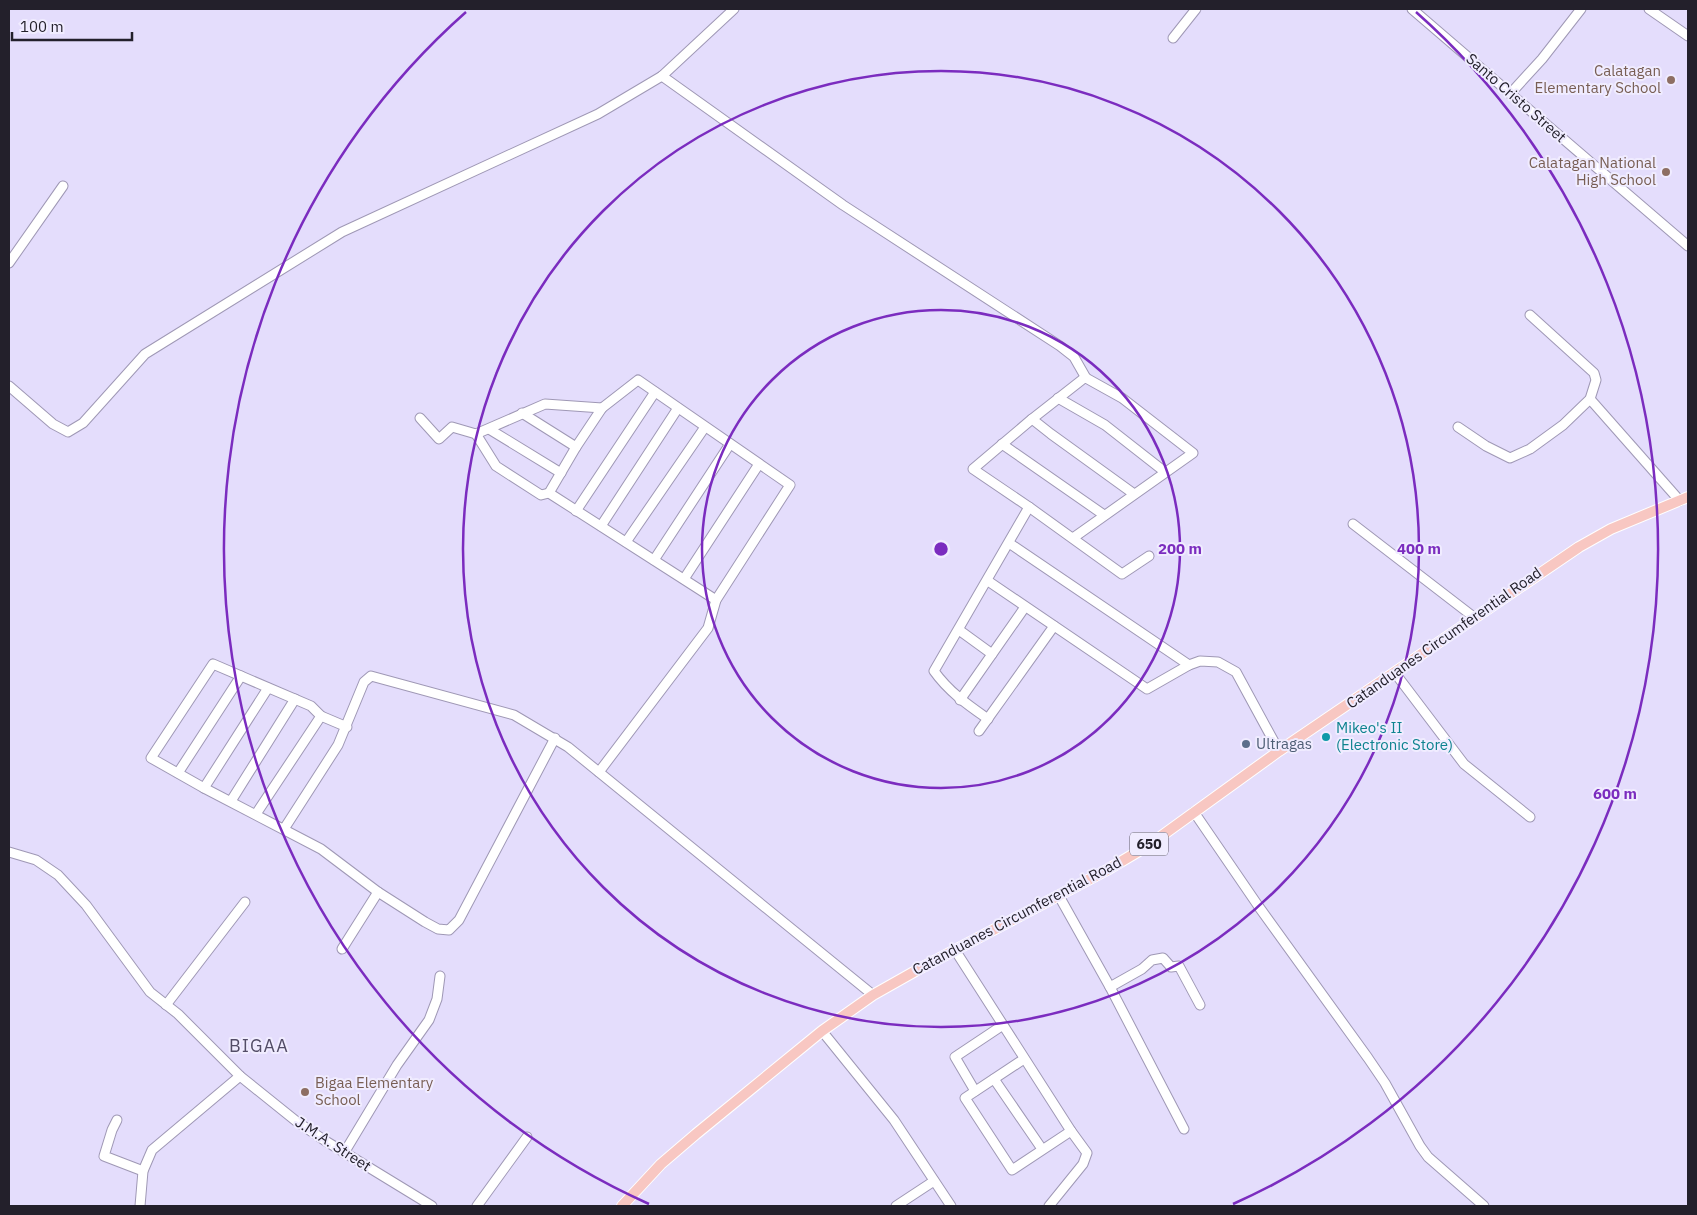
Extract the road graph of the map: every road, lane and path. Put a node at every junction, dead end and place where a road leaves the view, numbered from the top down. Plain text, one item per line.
1 (734, 9) edge
2 (1196, 9) edge
3 (1412, 9) edge
4 (1581, 9) edge
5 (1649, 9) edge
6 (1688, 36) edge
7 (1173, 38) dead end
8 (662, 76) junction
9 (1510, 94) junction
10 (63, 186) dead end
11 (1688, 246) edge
12 (9, 264) edge
13 (1530, 315) dead end
14 (1086, 378) junction
15 (9, 386) edge
16 (655, 392) junction
17 (1058, 398) junction
18 (1590, 399) junction
19 (602, 408) junction
20 (678, 408) junction
21 (522, 413) junction
22 (420, 418) dead end
23 (1032, 419) junction
24 (706, 427) junction
25 (1458, 427) dead end
26 (489, 429) junction
27 (476, 434) junction
28 (730, 444) junction
29 (1002, 444) junction
30 (576, 447) junction
31 (759, 464) junction
32 (1166, 472) junction
33 (561, 473) junction
34 (549, 493) junction
35 (1134, 494) junction
36 (1684, 499) edge
37 (1029, 507) junction
38 (576, 511) junction
39 (1104, 515) junction
40 (1354, 524) dead end
41 (601, 526) junction
42 (1073, 538) junction
43 (626, 542) junction
44 (1009, 543) junction
45 (1149, 556) dead end
46 (654, 560) junction
47 (684, 579) junction
48 (988, 581) junction
49 (716, 600) junction
50 (1025, 607) junction
51 (1475, 618) junction
52 (1054, 626) junction
53 (959, 630) junction
54 (992, 654) junction
55 (1189, 665) junction
56 (1395, 673) junction
57 (240, 676) junction
58 (268, 688) junction
59 (295, 699) junction
60 (960, 700) junction
61 (321, 716) junction
62 (988, 719) junction
63 (347, 727) junction
64 (979, 731) dead end
65 (554, 738) junction
66 (1279, 751) junction
67 (599, 772) junction
68 (178, 773) junction
69 (204, 788) junction
70 (231, 801) junction
71 (1194, 812) junction
72 (256, 814) junction
73 (1530, 817) dead end
74 (284, 829) junction
75 (9, 852) edge
76 (378, 892) junction
77 (1059, 896) junction
78 (245, 902) dead end
79 (342, 949) dead end
80 (954, 950) junction
81 (440, 976) dead end
82 (1110, 986) junction
83 (873, 995) junction
84 (166, 1005) junction
85 (1200, 1005) dead end
86 (1003, 1025) junction
87 (822, 1031) junction
88 (1024, 1059) junction
89 (240, 1076) junction
90 (994, 1079) junction
91 (975, 1091) junction
92 (117, 1120) dead end
93 (1184, 1130) dead end
94 (1071, 1131) junction
95 (527, 1138) dead end
96 (1042, 1149) junction
97 (344, 1152) junction
98 (143, 1171) junction
99 (934, 1181) junction
100 (140, 1206) edge
101 (432, 1206) edge
102 (477, 1206) edge
103 (622, 1206) edge
104 (896, 1206) edge
105 (951, 1206) edge
106 (1049, 1206) edge
107 (1484, 1206) edge

1 - 8 street
2 - 7 street
3 - 9 street, Santo Cristo Street
4 - 9 street
5 - 6 street
8 - 14 street
8 - 15 street
9 - 11 street, Santo Cristo Street
10 - 12 street
13 - 18 street
14 - 17 street
14 - 32 street
16 - 19 street
16 - 20 street
16 - 38 street
17 - 23 street
17 - 32 street
18 - 25 street
18 - 36 street
19 - 21 street
19 - 30 street
20 - 24 street
20 - 41 street
21 - 26 street
21 - 30 street
22 - 27 street
23 - 29 street
23 - 35 street
24 - 28 street
24 - 43 street
26 - 27 street
26 - 33 street
27 - 34 street
28 - 31 street
28 - 46 street
29 - 37 street
29 - 39 street
30 - 33 street
31 - 47 street
31 - 49 street
32 - 35 street
33 - 34 street
34 - 38 street
35 - 39 street
36 - 51 main road, Catanduanes Circumferential Road / 650
37 - 42 street
37 - 44 street
38 - 41 street
39 - 42 street
40 - 51 street
41 - 43 street
42 - 45 street
43 - 46 street
44 - 48 street
44 - 55 street
46 - 47 street
47 - 49 street
48 - 50 street
48 - 53 street
49 - 67 street
50 - 52 street
50 - 54 street
51 - 56 main road, Catanduanes Circumferential Road / 650
52 - 55 street
52 - 62 street
53 - 54 street
53 - 60 street
54 - 60 street
55 - 66 street
56 - 66 main road, Catanduanes Circumferential Road / 650
56 - 73 street
57 - 58 street
57 - 68 street
57 - 68 street
58 - 59 street
58 - 69 street
59 - 61 street
59 - 70 street
60 - 62 street
61 - 63 street
61 - 72 street
62 - 64 street
63 - 65 street
63 - 74 street
65 - 67 street
65 - 76 street
66 - 71 main road, Catanduanes Circumferential Road / 650
67 - 83 street
68 - 69 street
69 - 70 street
70 - 72 street
71 - 77 main road, Catanduanes Circumferential Road / 650
71 - 107 street
72 - 74 street
74 - 76 street
75 - 84 street, J.M.A. Street
76 - 79 street
77 - 80 main road, Catanduanes Circumferential Road / 650
77 - 82 street
78 - 84 street
80 - 83 main road, Catanduanes Circumferential Road / 650
80 - 86 street
81 - 97 street
82 - 85 street
82 - 93 street
83 - 87 main road, Catanduanes Circumferential Road / 650
84 - 89 street, J.M.A. Street
86 - 88 street
86 - 91 street
87 - 99 street
87 - 103 main road, Catanduanes Circumferential Road / 650
88 - 90 street
88 - 94 street
89 - 97 street, J.M.A. Street
89 - 98 street
90 - 91 street
90 - 96 street
91 - 96 street
92 - 98 street
94 - 96 street
94 - 106 street
95 - 102 street
97 - 101 street, J.M.A. Street
98 - 100 street
99 - 104 street
99 - 105 street

